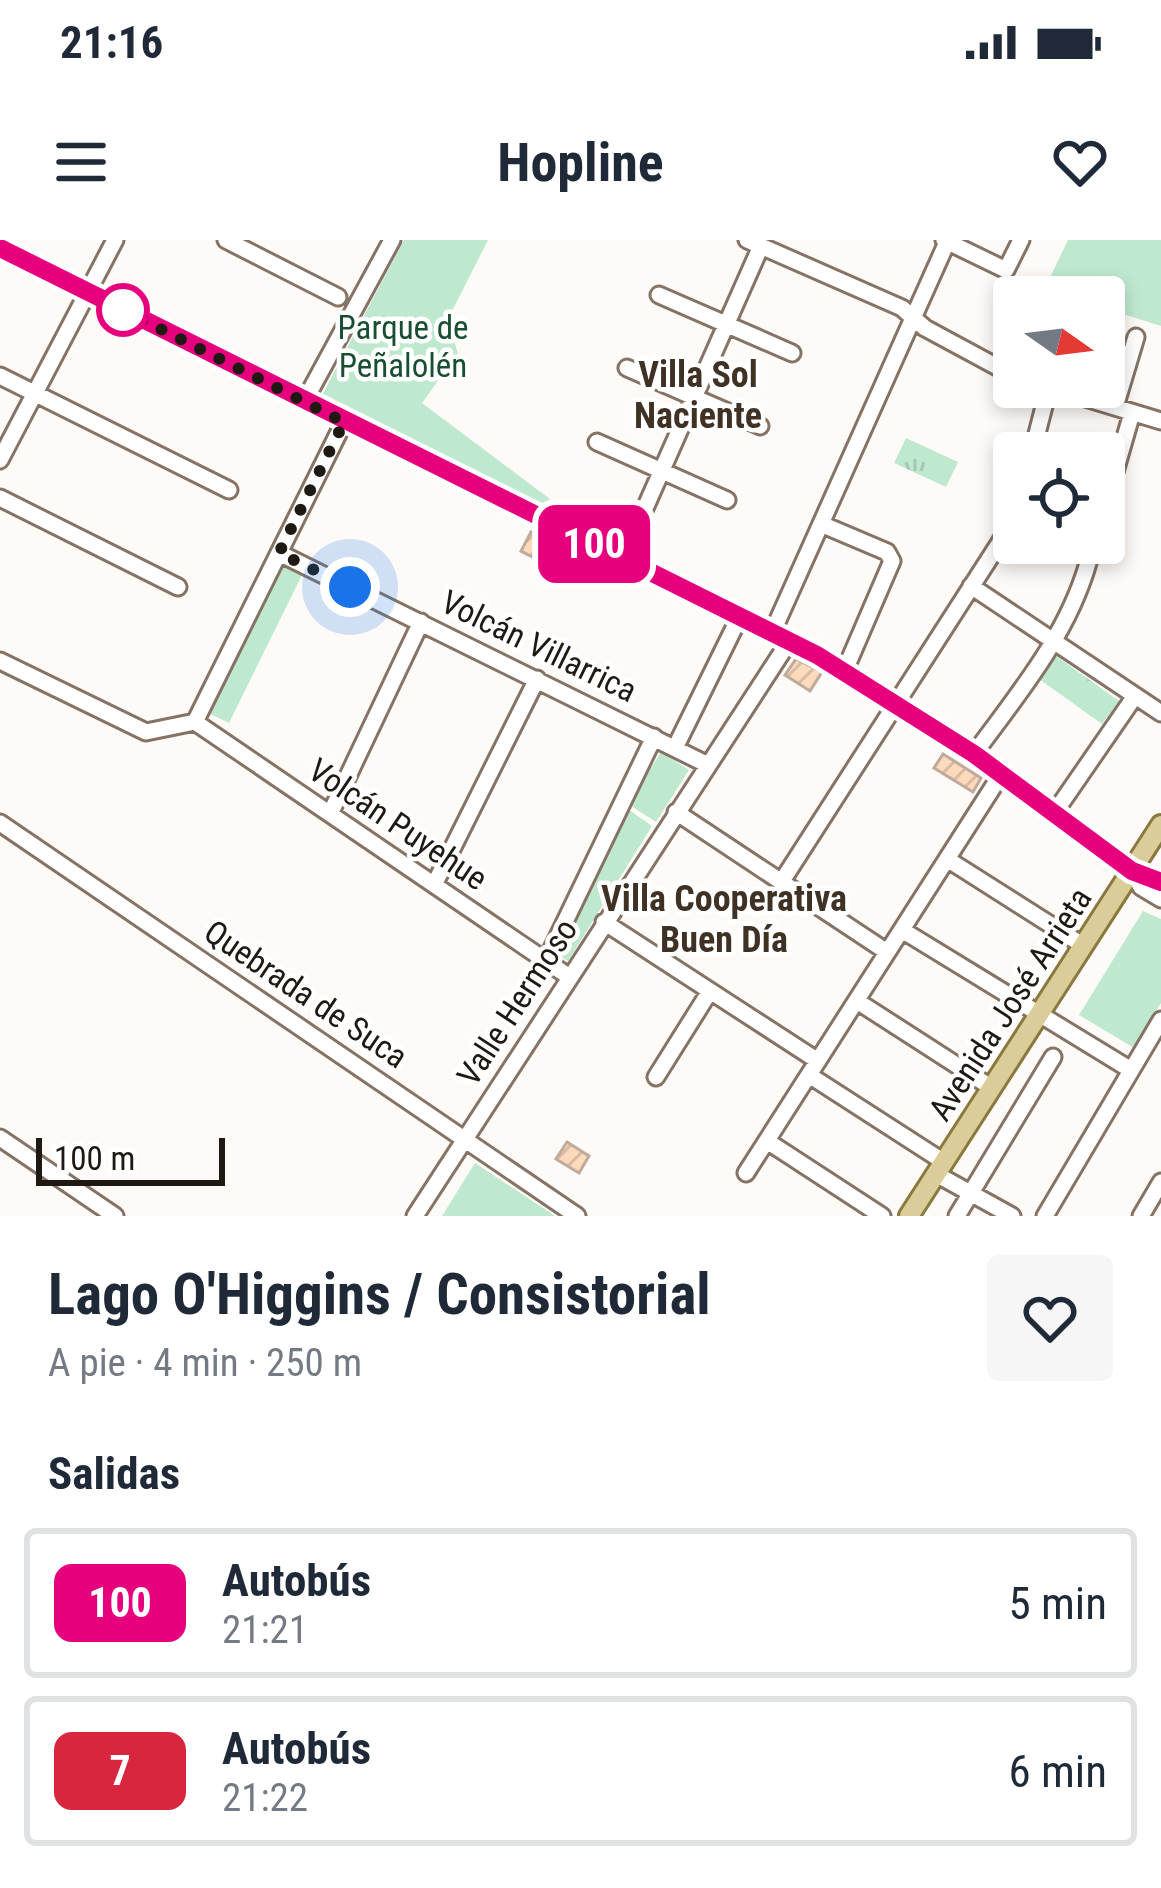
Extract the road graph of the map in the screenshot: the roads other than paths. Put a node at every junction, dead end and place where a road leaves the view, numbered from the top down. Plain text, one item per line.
1 (115, 240) edge
2 (226, 240) edge
3 (392, 240) edge
4 (946, 240) edge
5 (1021, 240) edge
6 (754, 243) edge
7 (0, 248) edge
8 (87, 292) junction
9 (659, 295) dead end
10 (338, 297) dead end
11 (912, 318) junction
12 (726, 324) junction
13 (1136, 338) dead end
14 (792, 353) dead end
15 (993, 364) edge
16 (627, 368) dead end
17 (0, 376) edge
18 (35, 393) junction
19 (694, 397) junction
20 (304, 402) junction
21 (1117, 408) edge
22 (1123, 410) junction
23 (1161, 421) edge
24 (344, 422) junction
25 (760, 427) dead end
26 (1119, 432) edge
27 (597, 442) dead end
28 (0, 460) edge
29 (662, 471) junction
30 (229, 490) dead end
31 (0, 498) edge
32 (728, 500) dead end
33 (820, 524) junction
34 (279, 553) junction
35 (993, 553) edge
36 (623, 558) junction
37 (1088, 564) edge
38 (971, 586) junction
39 (178, 587) dead end
40 (740, 616) junction
41 (421, 622) junction
42 (773, 631) junction
43 (790, 640) junction
44 (1054, 642) junction
45 (0, 661) edge
46 (845, 670) junction
47 (537, 679) junction
48 (1135, 696) junction
49 (899, 705) junction
50 (1161, 713) edge
51 (195, 722) junction
52 (654, 737) junction
53 (675, 748) junction
54 (974, 754) junction
55 (706, 764) junction
56 (1002, 773) junction
57 (676, 812) junction
58 (1055, 812) junction
59 (330, 814) junction
60 (0, 823) edge
61 (1161, 824) edge
62 (947, 859) junction
63 (1132, 871) junction
64 (782, 881) junction
65 (1161, 882) edge
66 (434, 885) junction
67 (1161, 899) edge
68 (604, 922) junction
69 (902, 929) junction
70 (1084, 946) junction
71 (887, 952) junction
72 (546, 961) junction
73 (568, 976) junction
74 (710, 991) junction
75 (857, 1001) junction
76 (1038, 1017) junction
77 (1161, 1020) edge
78 (1053, 1057) dead end
79 (814, 1068) junction
80 (1131, 1070) junction
81 (656, 1077) dead end
82 (992, 1088) junction
83 (0, 1138) edge
84 (464, 1139) junction
85 (766, 1142) junction
86 (940, 1168) junction
87 (746, 1173) dead end
88 (1161, 1182) edge
89 (970, 1193) junction
90 (115, 1216) edge
91 (415, 1216) edge
92 (577, 1216) edge
93 (883, 1216) edge
94 (909, 1216) edge
95 (957, 1216) edge
96 (1012, 1216) edge
97 (1045, 1216) edge
98 (1142, 1216) edge

1 - 8 street
2 - 10 street
3 - 20 street
4 - 5 street
4 - 11 street
6 - 11 street
6 - 12 street
7 - 8 street
8 - 18 street
8 - 20 street
9 - 12 street
11 - 15 street
11 - 33 street
12 - 14 street
12 - 19 street
13 - 22 street
16 - 19 street
17 - 18 street
18 - 28 street
18 - 30 street
19 - 25 street
19 - 29 street
20 - 24 street
21 - 22 street
22 - 23 street
22 - 26 street
24 - 34 street
24 - 36 street
27 - 29 street
29 - 32 street
29 - 36 street
31 - 39 street
33 - 42 street
33 - 46 street
34 - 41 street, Volcán Villarrica
34 - 51 street
35 - 38 street
36 - 40 street
37 - 44 street
38 - 44 street
38 - 49 street
40 - 42 street
40 - 53 street
41 - 47 street, Volcán Villarrica
41 - 59 street
42 - 43 street
43 - 46 street
43 - 55 street, Valle Hermoso
44 - 48 street
44 - 54 street
45 - 51 street
46 - 49 street
47 - 52 street, Volcán Villarrica
47 - 66 street
48 - 50 street
48 - 58 street
49 - 54 street
49 - 64 street
51 - 59 street, Volcán Puyehue
52 - 53 street, Volcán Villarrica
52 - 72 street, Valle Hermoso
53 - 55 street, Volcán Villarrica
54 - 56 street
55 - 57 street, Valle Hermoso
56 - 58 street
56 - 62 street
57 - 64 street
57 - 68 street, Valle Hermoso
58 - 63 street
59 - 66 street, Volcán Puyehue
60 - 84 street, Quebrada de Suca
61 - 63 main road, Avenida José Arrieta
62 - 69 street
62 - 70 street
63 - 65 street
63 - 67 street
63 - 70 main road, Avenida José Arrieta
64 - 71 street
66 - 72 street, Volcán Puyehue
68 - 73 street, Valle Hermoso
68 - 74 street
69 - 71 street
69 - 76 street
70 - 76 main road, Avenida José Arrieta
71 - 75 street
72 - 73 street, Volcán Puyehue
73 - 84 street, Valle Hermoso
74 - 79 street
74 - 81 street
75 - 79 street
75 - 82 street
76 - 80 street
76 - 82 main road, Avenida José Arrieta
77 - 80 street
78 - 89 street
79 - 85 street
79 - 86 street
80 - 97 street
82 - 86 main road, Avenida José Arrieta
83 - 90 street
84 - 91 street, Valle Hermoso
84 - 92 street, Quebrada de Suca
85 - 87 street
85 - 93 street
86 - 89 street
86 - 94 main road, Avenida José Arrieta
88 - 98 street
89 - 95 street
89 - 96 street

